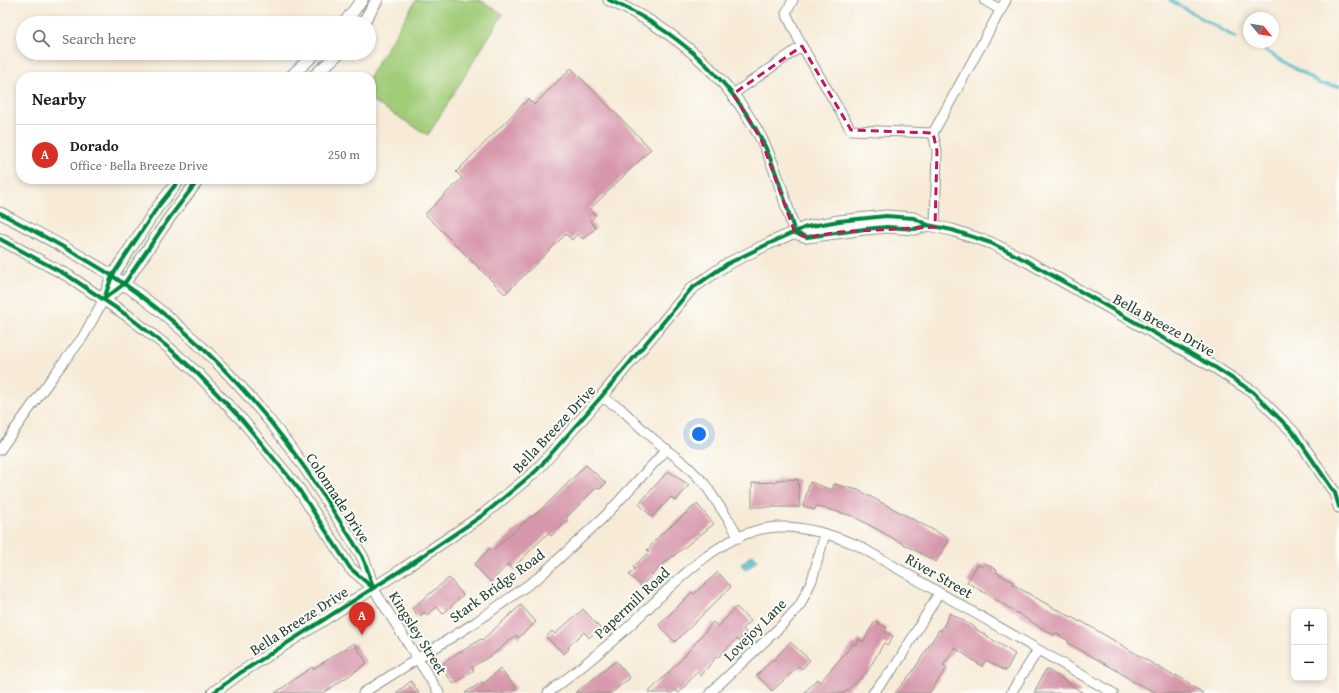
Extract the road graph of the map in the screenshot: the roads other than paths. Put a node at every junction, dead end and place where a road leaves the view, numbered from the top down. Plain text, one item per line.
1 (362, 0) edge
2 (377, 0) edge
3 (609, 0) edge
4 (793, 0) edge
5 (984, 0) edge
6 (1006, 0) edge
7 (1001, 10) junction
8 (349, 16) edge
9 (368, 16) edge
10 (802, 46) junction
11 (308, 60) edge
12 (332, 60) edge
13 (295, 72) edge
14 (319, 72) edge
15 (733, 94) junction
16 (933, 133) junction
17 (176, 184) edge
18 (195, 184) edge
19 (0, 213) edge
20 (932, 226) junction
21 (795, 233) junction
22 (0, 239) edge
23 (112, 276) junction
24 (124, 284) junction
25 (104, 299) junction
26 (601, 397) junction
27 (0, 450) edge
28 (667, 450) junction
29 (1339, 507) edge
30 (825, 534) junction
31 (738, 538) junction
32 (373, 588) junction
33 (939, 593) junction
34 (1038, 650) junction
35 (418, 659) junction
36 (213, 693) edge
37 (363, 693) edge
38 (439, 693) edge
39 (548, 693) edge
40 (710, 693) edge
41 (873, 693) edge
42 (1011, 693) edge
43 (1113, 693) edge

1 - 8 street
2 - 9 street
3 - 15 street
4 - 10 street
5 - 7 street
6 - 7 street
7 - 16 street
10 - 15 street
10 - 16 street
11 - 13 street
12 - 14 street
15 - 21 street
16 - 20 street
17 - 23 street
18 - 24 street
19 - 23 street, Colonnade Drive
20 - 21 street, Bella Breeze Drive
20 - 29 street, Bella Breeze Drive
21 - 26 street, Bella Breeze Drive
22 - 25 street, Colonnade Drive
23 - 24 street, Colonnade Drive
23 - 25 street
24 - 25 street
24 - 32 street, Colonnade Drive
25 - 27 street
25 - 32 street, Colonnade Drive
26 - 28 street
26 - 32 street, Bella Breeze Drive
28 - 31 street
28 - 35 street, Stark Bridge Road
30 - 31 street, River Street
30 - 33 street, River Street
30 - 40 street, Lovejoy Lane
31 - 39 street, Papermill Road
32 - 35 street, Kingsley Street
32 - 36 street, Bella Breeze Drive
33 - 34 street, River Street
33 - 41 street
34 - 42 street
34 - 43 street, River Street
35 - 37 street, Stark Bridge Road
35 - 38 street, Kingsley Street

